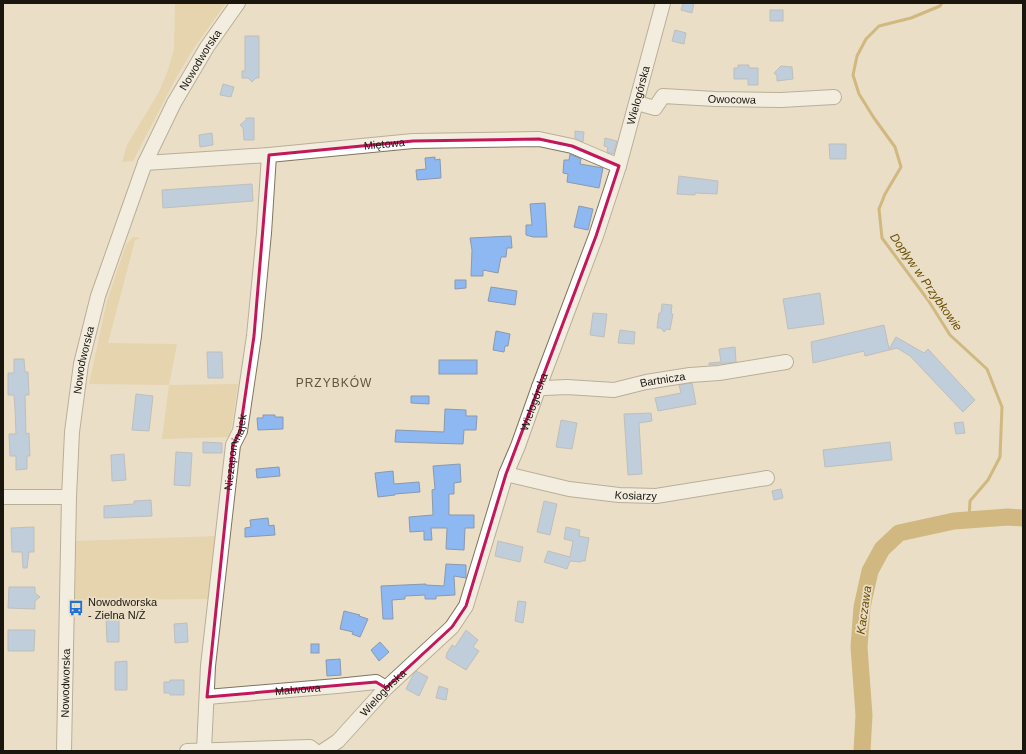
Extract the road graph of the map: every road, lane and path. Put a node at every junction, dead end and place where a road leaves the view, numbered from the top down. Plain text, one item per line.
1 (238, 3) edge
2 (663, 3) edge
3 (834, 97) dead end
4 (636, 103) junction
5 (269, 155) junction
6 (145, 163) junction
7 (619, 166) junction
8 (786, 362) dead end
9 (538, 387) junction
10 (506, 474) junction
11 (767, 478) dead end
12 (69, 497) junction
13 (3, 498) edge
14 (386, 688) junction
15 (207, 697) junction
16 (204, 750) edge
17 (64, 751) edge
18 (187, 751) edge
19 (315, 751) edge
20 (322, 751) edge

1 - 6 street, Nowodworska
2 - 4 street, Wielogórska
3 - 4 street, Owocowa
4 - 7 street, Wielogórska
5 - 6 street, Miętowa
5 - 7 street, Miętowa
5 - 15 street, Niezapominajek
6 - 12 street, Nowodworska
7 - 9 street, Wielogórska
8 - 9 street, Bartnicza
9 - 10 street, Wielogórska
10 - 11 street, Kosiarzy
10 - 14 street, Wielogórska
12 - 13 street
12 - 17 street, Nowodworska
14 - 15 street, Malwowa
14 - 20 street, Wielogórska
15 - 16 street, Niezapominajek
16 - 18 street
16 - 19 street

